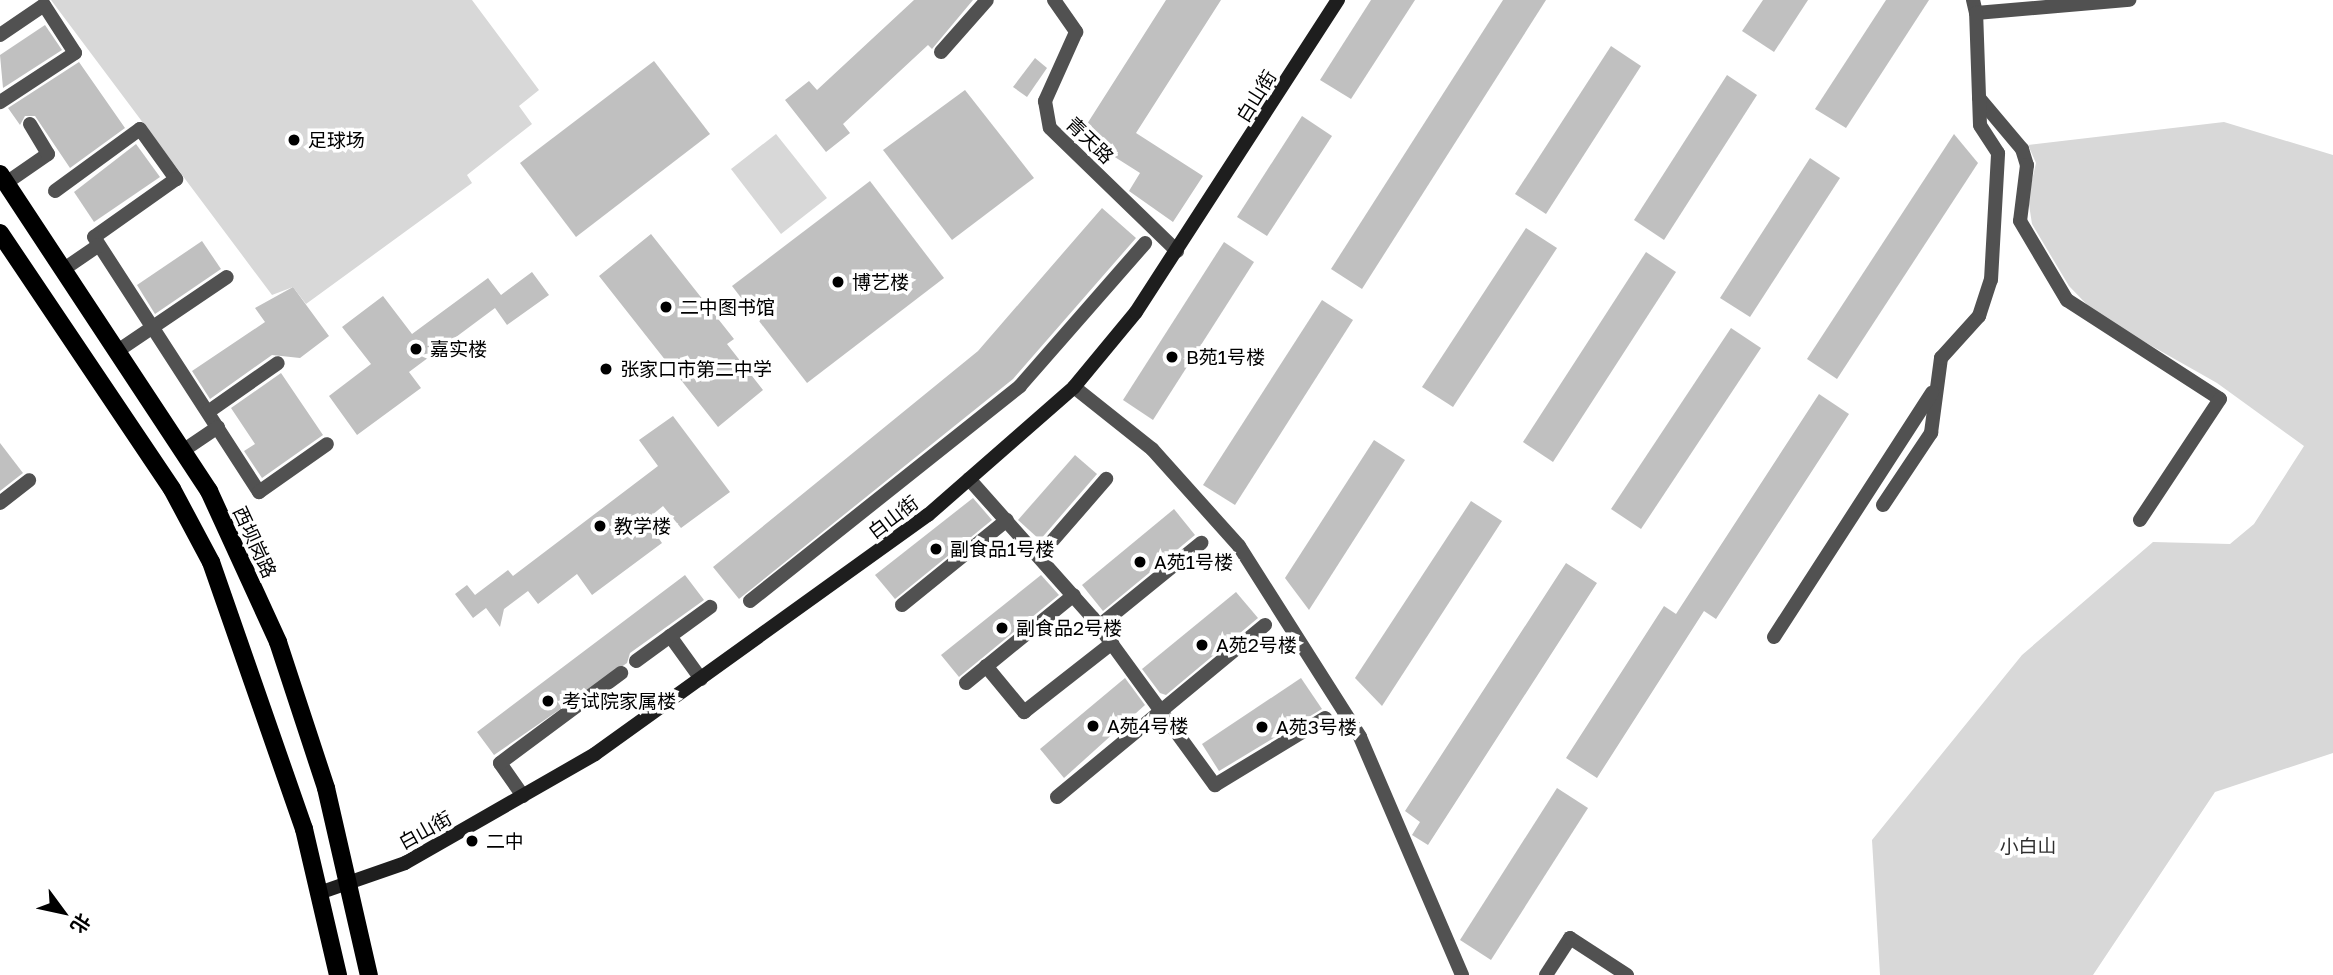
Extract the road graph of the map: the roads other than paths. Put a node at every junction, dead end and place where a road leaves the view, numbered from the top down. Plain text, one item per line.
1 (986, 0) edge
2 (1054, 0) edge
3 (1338, 0) edge
4 (2129, 0) edge
5 (1975, 6) edge
6 (0, 35) edge
7 (941, 52) dead end
8 (1979, 98) junction
9 (0, 102) edge
10 (30, 124) dead end
11 (3, 178) edge
12 (55, 191) dead end
13 (0, 233) edge
14 (1145, 243) dead end
15 (99, 245) junction
16 (1177, 251) junction
17 (64, 269) junction
18 (227, 277) dead end
19 (153, 327) junction
20 (119, 350) junction
21 (278, 363) dead end
22 (1074, 387) junction
23 (1935, 388) junction
24 (158, 408) junction
25 (208, 412) junction
26 (132, 426) junction
27 (218, 427) junction
28 (327, 444) dead end
29 (184, 450) junction
30 (1106, 479) dead end
31 (29, 480) dead end
32 (969, 480) junction
33 (0, 503) edge
34 (1883, 505) dead end
35 (1007, 520) junction
36 (2140, 520) dead end
37 (1201, 544) dead end
38 (1040, 555) junction
39 (1074, 595) junction
40 (750, 601) dead end
41 (902, 605) dead end
42 (710, 607) dead end
43 (1265, 625) dead end
44 (1099, 626) junction
45 (670, 636) junction
46 (1774, 637) dead end
47 (1112, 643) junction
48 (636, 661) dead end
49 (986, 666) junction
50 (621, 673) dead end
51 (701, 679) junction
52 (965, 683) dead end
53 (1162, 711) junction
54 (1325, 718) dead end
55 (523, 796) junction
56 (1057, 797) dead end
57 (349, 886) junction
58 (319, 893) junction
59 (338, 975) edge
60 (369, 975) edge
61 (1462, 975) edge
62 (1546, 975) edge
63 (1628, 975) edge

1 - 7 street
2 - 16 street, 青天路
3 - 16 main road, 白山街
4 - 5 street
5 - 8 street
6 - 9 street
8 - 23 street
8 - 36 street
10 - 11 street
11 - 17 main road, 西坝岗路
12 - 15 street
13 - 26 main road
14 - 40 street
15 - 17 street
15 - 19 street
16 - 22 main road, 白山街
17 - 20 main road, 西坝岗路
18 - 19 street
19 - 20 street
19 - 25 street
20 - 24 main road, 西坝岗路
21 - 25 street
22 - 32 main road, 白山街
22 - 61 street
23 - 34 street
23 - 46 street
24 - 26 main road
24 - 29 main road, 西坝岗路
25 - 27 street
26 - 58 main road
27 - 28 street
27 - 29 street
29 - 57 main road, 西坝岗路
30 - 38 street
31 - 33 street
32 - 35 street
32 - 51 main road, 白山街
35 - 38 street
35 - 41 street
37 - 44 street
38 - 39 street
39 - 44 street
39 - 49 street
42 - 45 street
43 - 53 street
44 - 47 street
45 - 48 street
45 - 51 street
47 - 49 street
47 - 53 street
49 - 52 street
50 - 55 street
51 - 55 main road, 白山街
53 - 54 street
53 - 56 street
55 - 57 main road, 白山街
57 - 58 main road, 白山街
57 - 60 main road, 西坝岗路
58 - 59 main road
62 - 63 street

